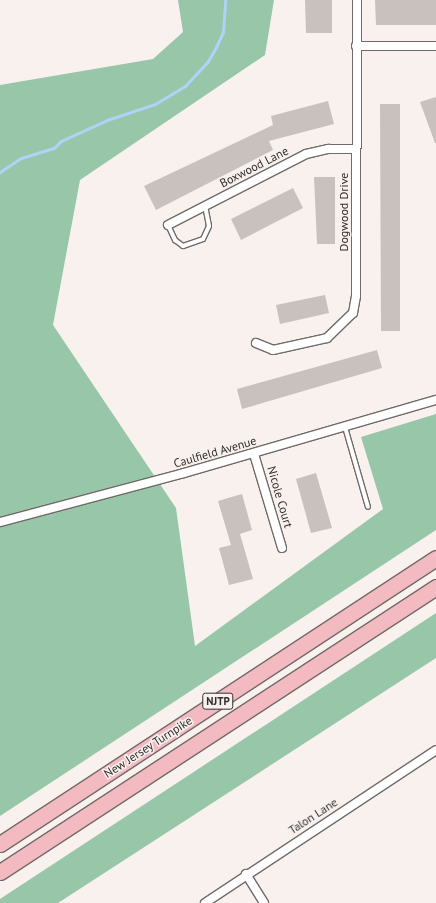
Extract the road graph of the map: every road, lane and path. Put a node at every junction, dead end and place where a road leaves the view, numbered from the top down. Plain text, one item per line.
1 (357, 0) edge
2 (356, 46) junction
3 (436, 46) edge
4 (356, 149) junction
5 (205, 206) junction
6 (168, 225) joint
7 (256, 343) dead end
8 (436, 400) edge
9 (345, 427) junction
10 (254, 454) junction
11 (368, 507) dead end
12 (0, 522) edge
13 (282, 548) dead end
14 (436, 558) edge
15 (436, 587) edge
16 (436, 750) edge
17 (0, 844) edge
18 (0, 872) edge
19 (246, 874) junction
20 (205, 903) edge
21 (264, 903) edge

1 - 2 street, Dogwood Drive
2 - 3 street
2 - 4 street, Dogwood Drive
4 - 5 street, Boxwood Lane
4 - 7 street, Dogwood Drive
5 - 6 street, Boxwood Lane
5 - 6 lane
8 - 9 street, Caulfield Avenue
9 - 10 street, Caulfield Avenue
9 - 11 lane
10 - 12 street, Caulfield Avenue
10 - 13 street, Nicole Court
14 - 17 highway, New Jersey Turnpike / NJTP
15 - 18 highway, New Jersey Turnpike / NJTP
16 - 19 street, Talon Lane
19 - 20 street, Talon Lane
19 - 21 street

